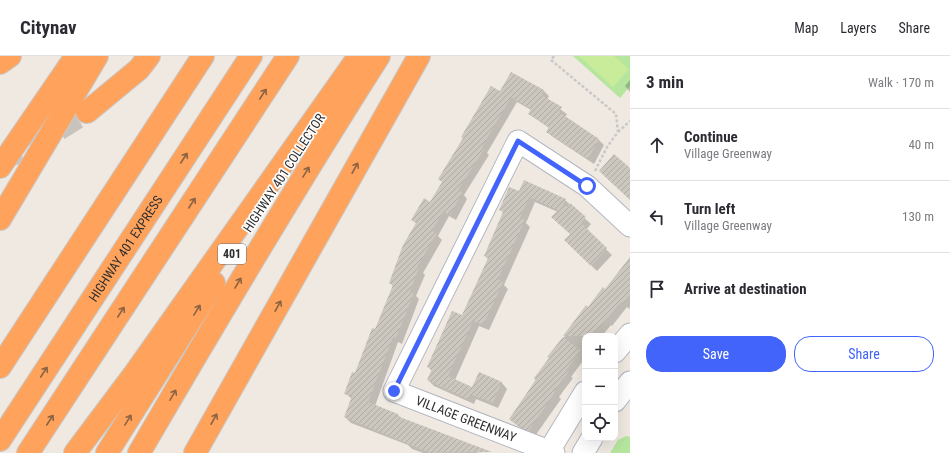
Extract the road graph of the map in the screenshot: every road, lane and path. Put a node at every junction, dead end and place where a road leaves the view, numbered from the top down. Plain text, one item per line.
1 (10, 56) edge
2 (76, 56) edge
3 (97, 56) edge
4 (149, 56) edge
5 (203, 56) edge
6 (251, 56) edge
7 (288, 56) edge
8 (359, 56) edge
9 (380, 56) edge
10 (419, 56) edge
11 (554, 56) edge
12 (0, 63) edge
13 (86, 112) tunnel mouth
14 (630, 121) edge
15 (618, 132) junction
16 (0, 167) edge
17 (587, 186) junction
18 (0, 219) edge
19 (630, 226) edge
20 (630, 334) edge
21 (618, 348) edge
22 (0, 367) edge
23 (582, 397) edge
24 (0, 440) edge
25 (590, 441) edge
26 (552, 452) edge
27 (28, 453) edge
28 (75, 453) edge
29 (107, 453) edge
30 (140, 453) edge
31 (195, 453) edge
32 (583, 453) edge

1 - 12 highway
2 - 16 highway
3 - 18 highway
4 - 13 highway
5 - 22 highway
24 -> 6 highway, HIGHWAY 401 EXPRESS
27 -> 7 highway
8 - 28 highway
29 -> 8 highway, HIGHWAY 401 COLLECTOR / 401
30 -> 9 highway
31 -> 10 highway
11 - 15 path
14 - 15 path
15 - 17 path
17 - 19 street, VILLAGE GREENWAY
17 - 26 street, VILLAGE GREENWAY
20 - 21 street
23 - 26 street, VILLAGE GREENWAY
25 - 32 street

